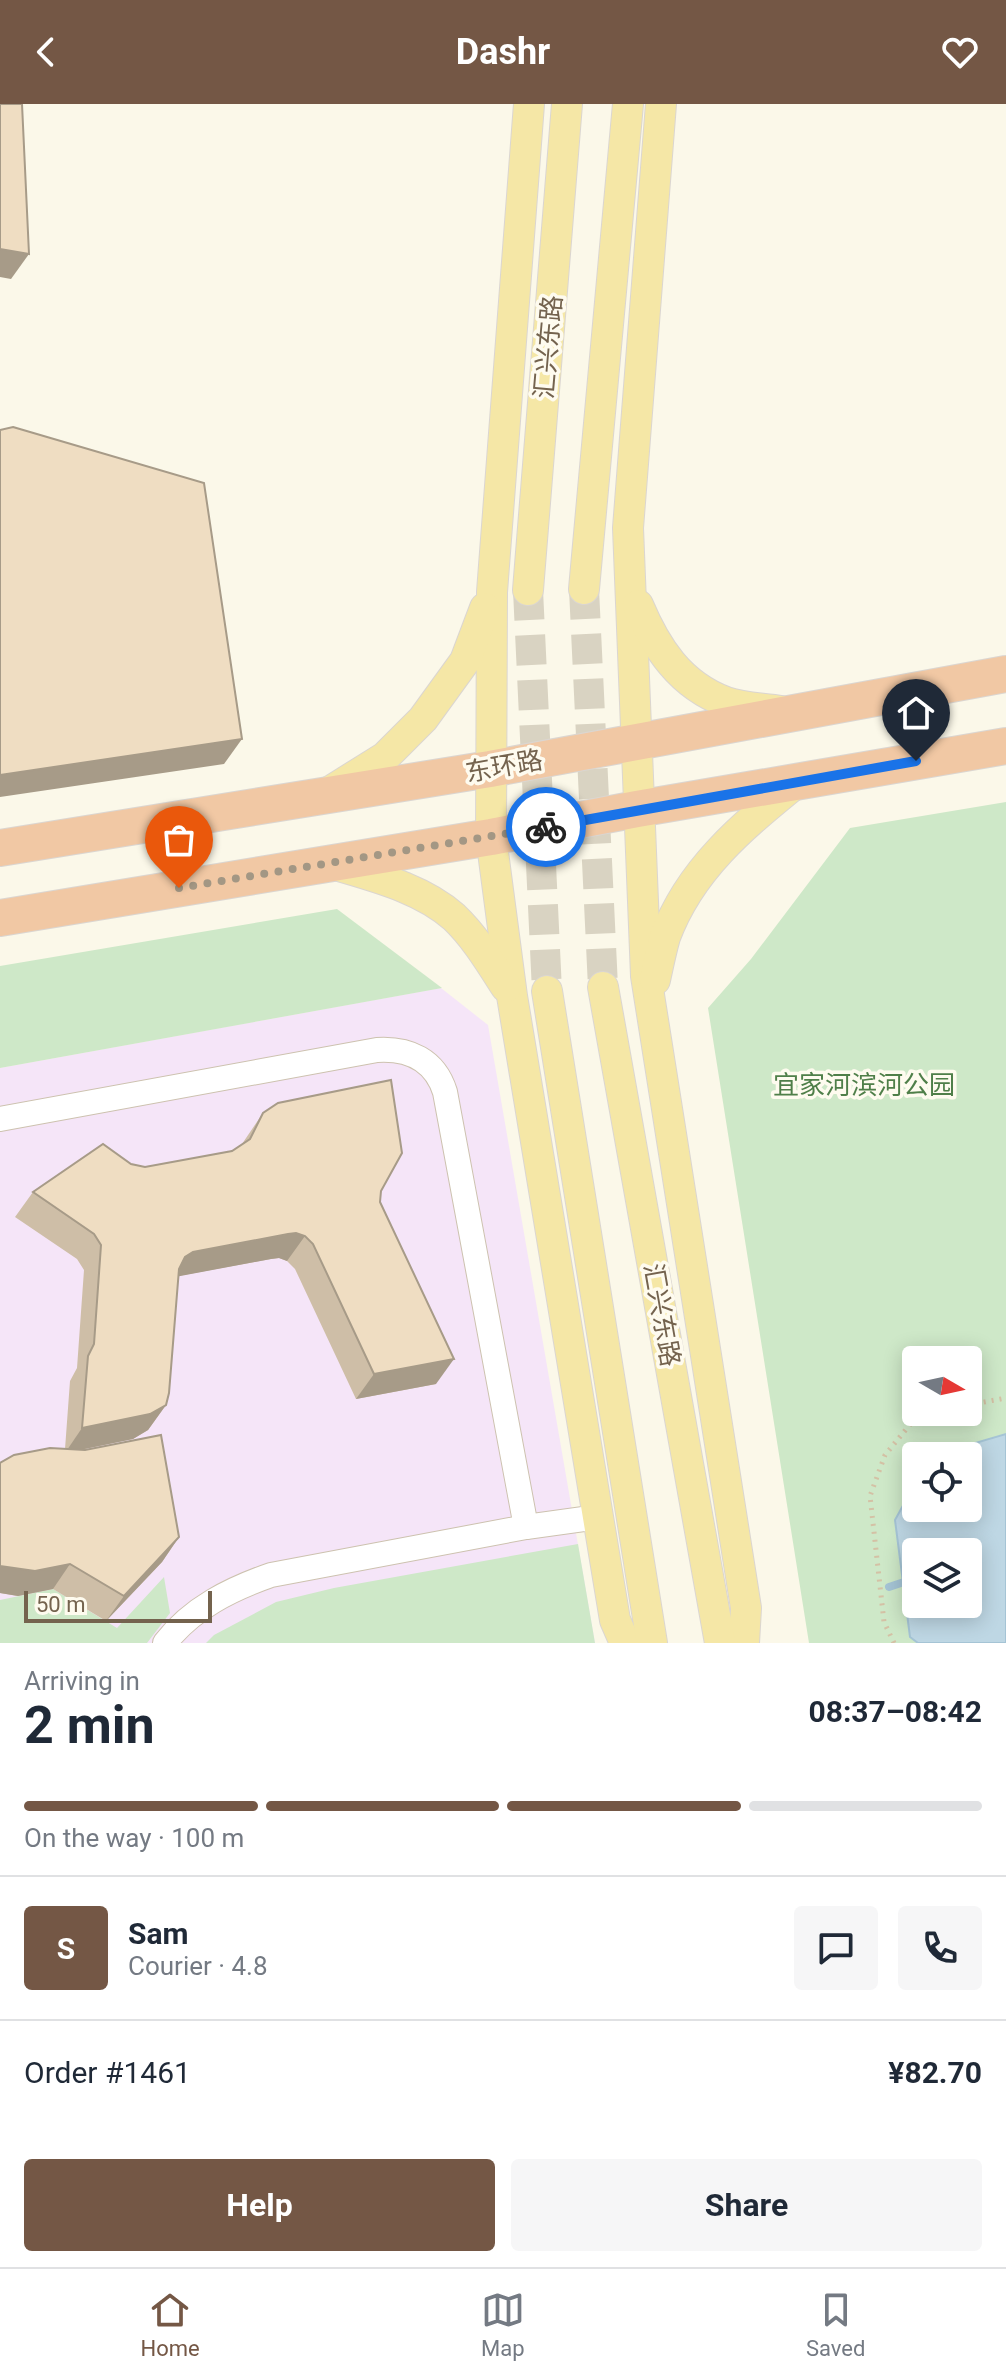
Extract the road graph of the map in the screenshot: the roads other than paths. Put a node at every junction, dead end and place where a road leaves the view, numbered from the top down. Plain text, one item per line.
1 (529, 104) edge
2 (567, 104) edge
3 (628, 104) edge
4 (661, 104) edge
5 (630, 586) junction
6 (584, 589) tunnel mouth
7 (528, 590) tunnel mouth
8 (492, 592) junction
9 (1006, 674) edge
10 (791, 713) junction
11 (637, 740) junction
12 (1006, 746) edge
13 (490, 769) junction
14 (797, 782) junction
15 (323, 796) junction
16 (637, 809) junction
17 (491, 837) junction
18 (0, 848) edge
19 (327, 863) junction
20 (0, 918) edge
21 (603, 987) tunnel mouth
22 (547, 991) tunnel mouth
23 (512, 996) junction
24 (650, 1001) junction
25 (0, 1119) edge
26 (598, 1517) junction
27 (526, 1527) junction
28 (165, 1643) edge
29 (625, 1643) edge
30 (652, 1643) edge
31 (720, 1643) edge
32 (744, 1643) edge

1 - 8 main road
2 - 7 main road, 汇兴东路
3 - 6 main road
4 - 5 main road
5 - 10 main road
5 - 11 main road
8 - 13 main road
8 - 15 main road
9 - 10 highway, 东环路
10 - 11 highway, 东环路
11 - 13 highway, 东环路
11 - 16 main road
12 - 14 highway
13 - 15 highway, 东环路
13 - 17 main road
14 - 16 highway
14 - 24 main road
15 - 18 highway, 东环路
16 - 17 highway
16 - 24 main road
17 - 19 highway
17 - 23 main road
19 - 20 highway
19 - 23 main road
21 - 31 main road, 汇兴东路
22 - 30 main road
23 - 26 main road
24 - 32 main road
25 - 27 street
26 - 27 street
26 - 29 main road
27 - 28 street

